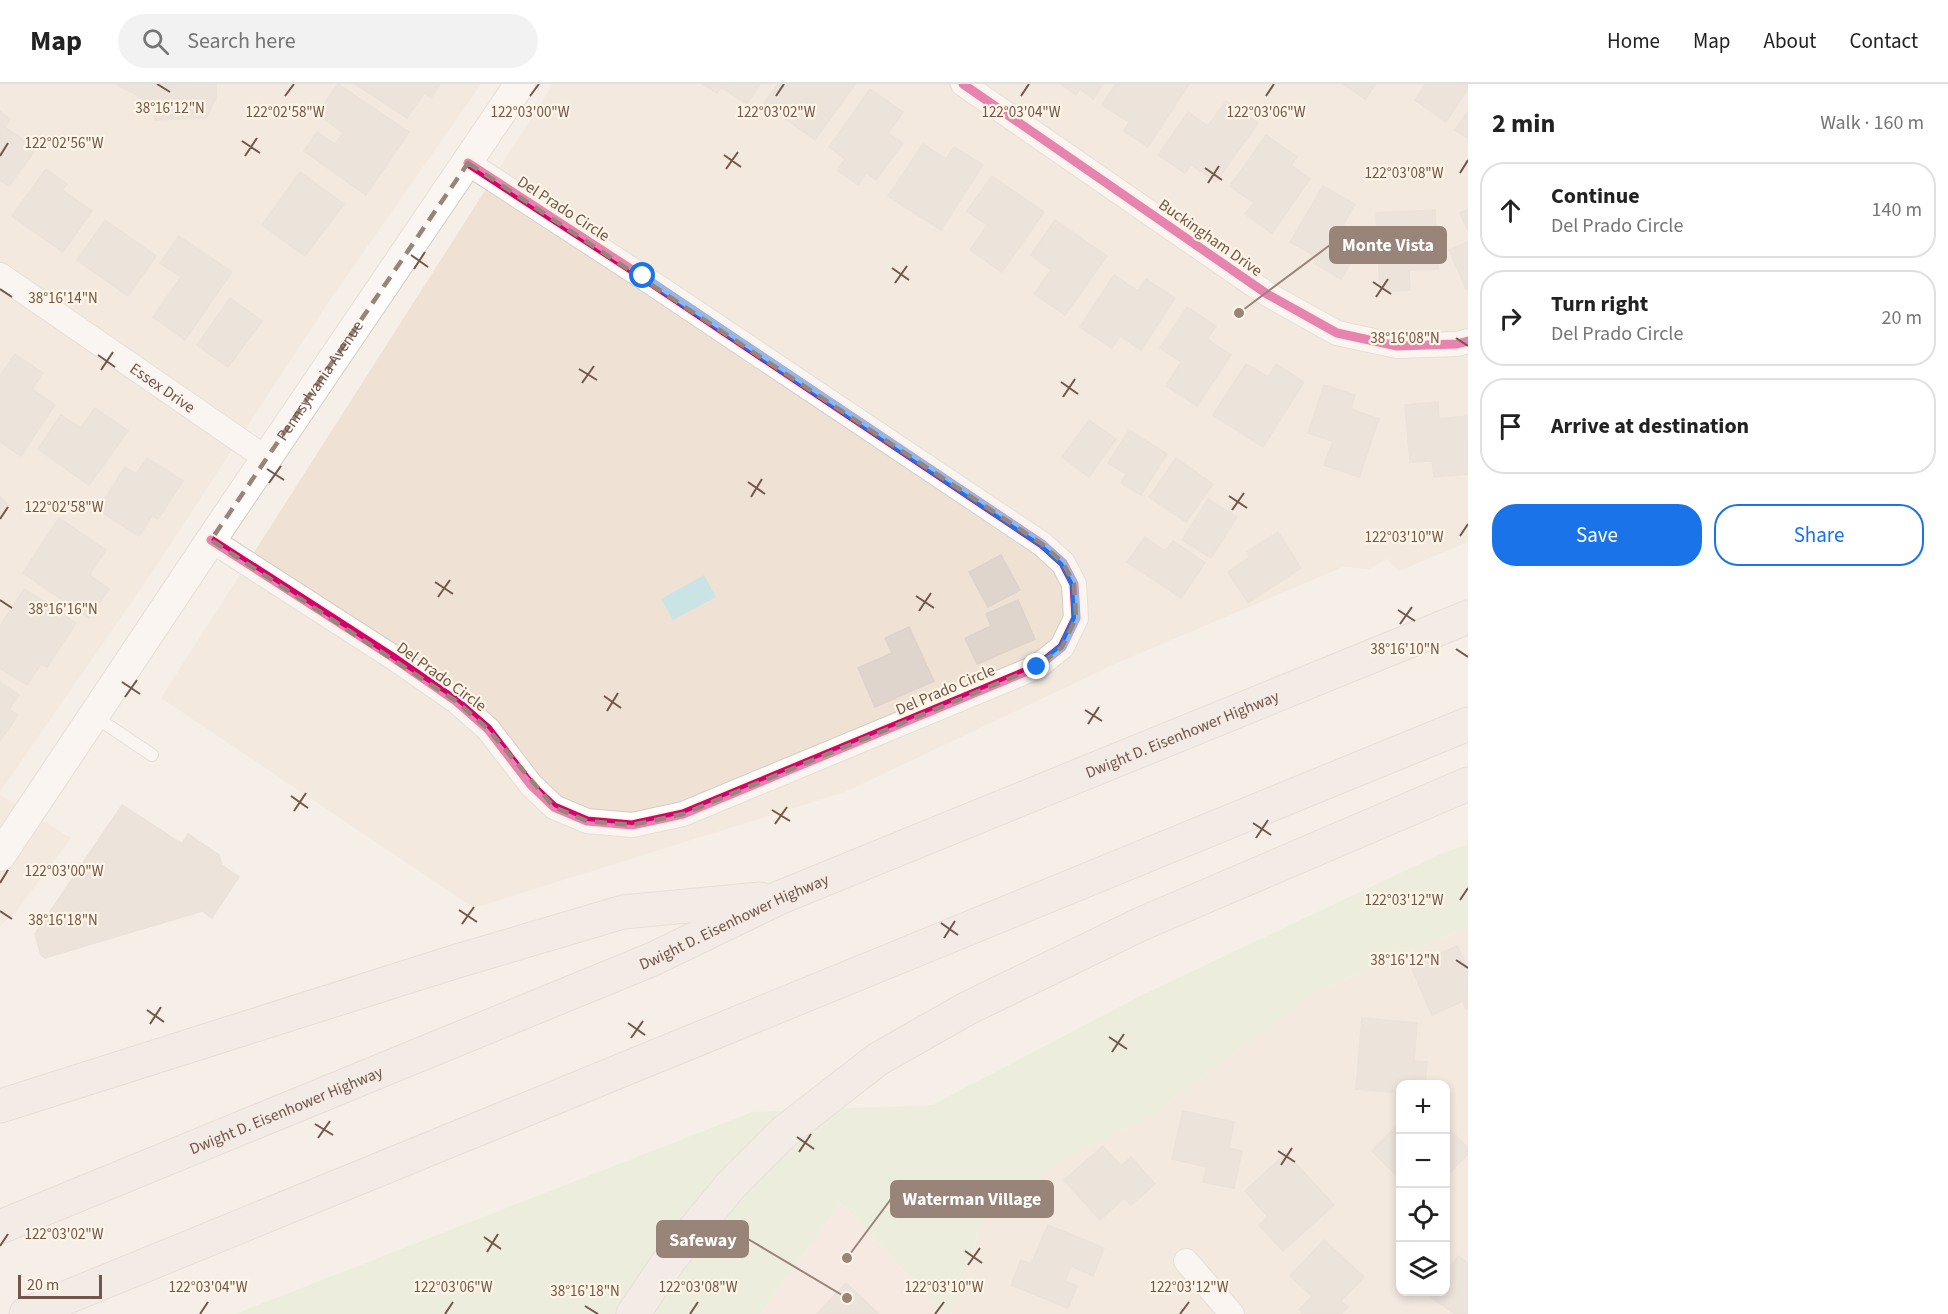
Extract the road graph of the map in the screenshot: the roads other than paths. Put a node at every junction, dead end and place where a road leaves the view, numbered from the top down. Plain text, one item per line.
1 (520, 84) edge
2 (963, 84) edge
3 (468, 163) junction
4 (0, 275) edge
5 (1468, 341) edge
6 (267, 459) junction
7 (211, 540) junction
8 (1468, 617) edge
9 (94, 716) junction
10 (1468, 723) edge
11 (152, 755) dead end
12 (1468, 784) edge
13 (0, 856) edge
14 (781, 897) junction
15 (0, 1106) edge
16 (0, 1227) edge
17 (1186, 1261) dead end
18 (26, 1314) edge
19 (633, 1314) edge
20 (1232, 1314) edge

1 - 3 street, Pennsylvania Avenue
2 - 5 street, Buckingham Drive
3 - 6 street, Pennsylvania Avenue
3 - 7 street, Del Prado Circle
4 - 6 street, Essex Drive
6 - 7 street, Pennsylvania Avenue
7 - 9 street, Pennsylvania Avenue
8 - 14 highway, Dwight D. Eisenhower Highway
9 - 11 lane
9 - 13 street, Pennsylvania Avenue
10 - 18 highway
12 - 19 highway
14 - 15 highway
14 - 16 highway, Dwight D. Eisenhower Highway
17 - 20 street

